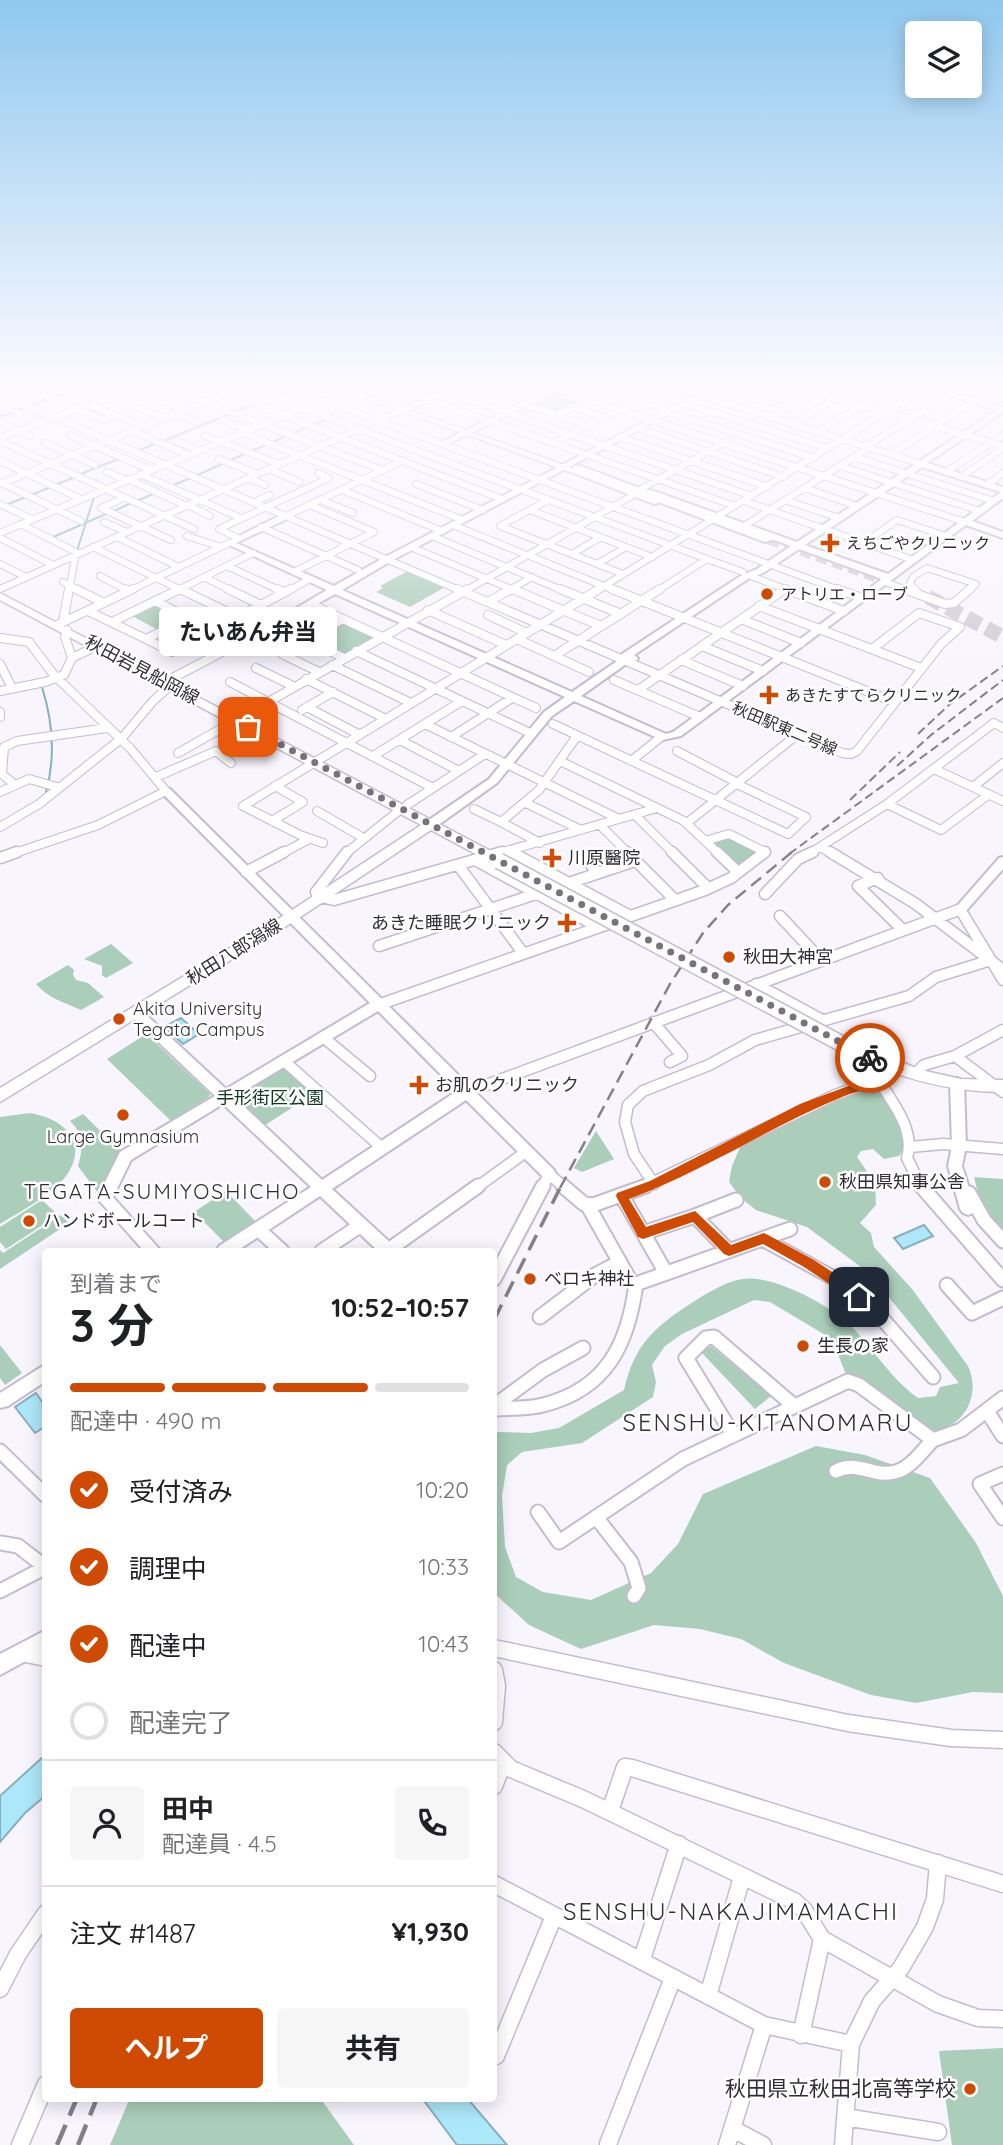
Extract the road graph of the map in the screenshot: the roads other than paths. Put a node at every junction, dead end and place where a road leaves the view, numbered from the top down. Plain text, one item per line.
1 (45, 482) edge
2 (89, 482) edge
3 (122, 482) edge
4 (132, 482) edge
5 (159, 482) edge
6 (207, 482) edge
7 (239, 482) edge
8 (258, 482) edge
9 (320, 482) edge
10 (358, 482) edge
11 (367, 482) edge
12 (458, 482) edge
13 (503, 482) edge
14 (534, 482) edge
15 (548, 482) edge
16 (610, 482) edge
17 (612, 482) edge
18 (654, 482) edge
19 (664, 482) edge
20 (711, 482) edge
21 (753, 482) edge
22 (776, 482) edge
23 (814, 482) edge
24 (843, 482) edge
25 (945, 482) edge
26 (978, 482) edge
27 (991, 482) edge
28 (1, 483) edge
29 (892, 483) joint
30 (416, 484) dead end
31 (265, 485) dead end
32 (987, 485) junction
33 (768, 487) junction
34 (805, 488) junction
35 (104, 489) junction
36 (224, 489) junction
37 (521, 489) junction
38 (342, 490) junction
39 (638, 492) junction
40 (876, 493) junction
41 (270, 495) dead end
42 (1000, 495) edge
43 (752, 496) junction
44 (124, 498) junction
45 (81, 499) junction
46 (502, 499) junction
47 (200, 500) junction
48 (321, 500) junction
49 (548, 500) junction
50 (785, 500) junction
51 (744, 501) junction
52 (254, 502) junction
53 (0, 504) edge
54 (187, 505) junction
55 (310, 505) junction
56 (735, 506) junction
57 (857, 506) junction
58 (265, 507) junction
59 (613, 507) junction
60 (917, 507) junction
61 (57, 509) junction
62 (483, 510) junction
63 (530, 510) junction
64 (769, 510) junction
65 (981, 511) junction
66 (353, 513) dead end
67 (44, 514) junction
68 (164, 516) junction
69 (210, 516) dead end
70 (286, 516) junction
71 (594, 517) junction
72 (241, 518) junction
73 (839, 518) junction
74 (32, 519) junction
75 (714, 519) junction
76 (57, 520) dead end
77 (463, 520) junction
78 (897, 520) junction
79 (81, 521) dead end
80 (104, 522) dead end
81 (965, 522) junction
82 (21, 524) junction
83 (453, 525) junction
84 (141, 526) junction
85 (744, 526) junction
86 (261, 527) junction
87 (576, 528) junction
88 (194, 529) dead end
89 (823, 529) junction
90 (442, 531) junction
91 (2, 532) edge
92 (127, 532) junction
93 (689, 534) junction
94 (1003, 535) edge
95 (187, 536) dead end
96 (432, 536) junction
97 (946, 536) junction
98 (117, 537) junction
99 (601, 537) junction
100 (769, 539) tunnel mouth
101 (171, 540) dead end
102 (229, 543) junction
103 (864, 543) junction
104 (352, 544) junction
105 (546, 544) junction
106 (671, 546) junction
107 (93, 547) junction
108 (411, 547) junction
109 (626, 547) junction
110 (794, 548) junction
111 (253, 554) junction
112 (572, 554) junction
113 (77, 555) junction
114 (527, 555) junction
115 (326, 556) junction
116 (652, 557) junction
117 (388, 559) junction
118 (707, 559) junction
119 (913, 560) junction
120 (0, 564) edge
121 (597, 564) junction
122 (770, 564) junction
123 (53, 565) junction
124 (227, 566) junction
125 (506, 566) junction
126 (179, 567) junction
127 (358, 570) dead end
128 (294, 572) junction
129 (623, 574) junction
130 (747, 574) junction
131 (100, 576) dead end
132 (26, 577) junction
133 (532, 577) junction
134 (156, 578) junction
135 (204, 578) junction
136 (486, 578) junction
137 (310, 579) junction
138 (886, 579) junction
139 (910, 583) junction
140 (66, 584) junction
141 (604, 586) junction
142 (0, 589) edge
143 (180, 589) junction
144 (512, 589) junction
145 (785, 589) junction
146 (129, 591) junction
147 (335, 591) junction
148 (462, 591) junction
149 (284, 592) junction
150 (917, 593) junction
151 (0, 596) edge
152 (584, 598) junction
153 (862, 598) junction
154 (155, 601) junction
155 (642, 601) junction
156 (488, 602) junction
157 (104, 603) junction
158 (261, 605) junction
159 (759, 606) junction
160 (317, 607) dead end
161 (501, 608) junction
162 (428, 610) junction
163 (88, 611) junction
164 (564, 611) junction
165 (844, 611) junction
166 (621, 614) junction
167 (488, 615) junction
168 (238, 617) junction
169 (190, 618) junction
170 (342, 619) junction
171 (687, 619) junction
172 (740, 619) junction
173 (112, 622) junction
174 (279, 622) joint
175 (406, 623) junction
176 (540, 625) junction
177 (62, 626) junction
178 (601, 626) junction
179 (467, 628) junction
180 (820, 629) junction
181 (214, 630) junction
182 (318, 632) dead end
183 (527, 633) junction
184 (721, 633) junction
185 (381, 637) junction
186 (0, 638) edge
187 (146, 639) junction
188 (517, 639) junction
189 (308, 640) dead end
190 (579, 641) junction
191 (239, 643) junction
192 (801, 643) junction
193 (506, 645) junction
194 (97, 646) junction
195 (702, 646) junction
196 (872, 649) junction
197 (356, 651) junction
198 (282, 654) dead end
199 (555, 656) junction
200 (344, 657) junction
201 (782, 657) junction
202 (72, 658) junction
203 (485, 658) junction
204 (625, 660) junction
205 (681, 660) junction
206 (0, 664) edge
207 (332, 665) junction
208 (256, 668) dead end
209 (921, 668) junction
210 (763, 671) junction
211 (319, 672) junction
212 (589, 672) dead end
213 (461, 674) junction
214 (659, 675) junction
215 (57, 678) junction
216 (306, 679) junction
217 (614, 680) dead end
218 (230, 682) dead end
219 (168, 684) junction
220 (293, 686) junction
221 (743, 686) junction
222 (436, 688) junction
223 (11, 689) junction
224 (638, 690) junction
225 (0, 691) edge
226 (332, 692) junction
227 (0, 697) edge
228 (571, 697) junction
229 (512, 698) junction
230 (267, 701) junction
231 (462, 701) junction
232 (722, 702) junction
233 (894, 702) junction
234 (411, 703) junction
235 (307, 707) junction
236 (536, 708) dead end
237 (488, 713) junction
238 (294, 715) junction
239 (700, 717) junction
240 (386, 719) junction
241 (235, 720) junction
242 (425, 724) junction
243 (553, 724) dead end
244 (107, 728) junction
245 (1003, 728) edge
246 (530, 733) junction
247 (798, 734) junction
248 (360, 735) junction
249 (577, 736) junction
250 (451, 737) junction
251 (661, 737) junction
252 (119, 740) junction
253 (400, 740) junction
254 (347, 743) junction
255 (677, 751) dead end
256 (178, 752) dead end
257 (485, 754) junction
258 (373, 756) junction
259 (560, 761) junction
260 (631, 761) junction
261 (314, 763) junction
262 (1003, 763) edge
263 (232, 764) dead end
264 (508, 764) junction
265 (934, 769) junction
266 (459, 771) junction
267 (156, 777) junction
268 (545, 782) junction
269 (737, 783) junction
270 (15, 785) junction
271 (51, 785) junction
272 (275, 786) junction
273 (973, 787) junction
274 (433, 788) junction
275 (166, 791) junction
276 (0, 792) edge
277 (988, 795) junction
278 (716, 801) junction
279 (1003, 801) edge
280 (526, 803) junction
281 (887, 804) junction
282 (404, 807) junction
283 (657, 808) junction
284 (474, 809) dead end
285 (317, 811) dead end
286 (635, 814) junction
287 (620, 819) junction
288 (272, 821) junction
289 (501, 822) junction
290 (687, 824) junction
291 (430, 825) junction
292 (600, 825) junction
293 (0, 827) edge
294 (581, 830) junction
295 (360, 836) junction
296 (309, 839) junction
297 (705, 841) junction
298 (323, 843) dead end
299 (540, 843) junction
300 (822, 848) junction
301 (500, 856) junction
302 (0, 858) edge
303 (586, 859) dead end
304 (477, 861) junction
305 (635, 862) junction
306 (1003, 862) edge
307 (458, 865) junction
308 (246, 872) junction
309 (738, 872) junction
310 (598, 873) junction
311 (878, 878) junction
312 (568, 883) junction
313 (708, 888) junction
314 (536, 894) junction
315 (765, 894) dead end
316 (320, 898) junction
317 (675, 900) junction
318 (490, 909) junction
319 (962, 912) junction
320 (291, 916) junction
321 (630, 916) junction
322 (780, 916) dead end
323 (936, 919) junction
324 (598, 927) junction
325 (903, 930) junction
326 (379, 946) dead end
327 (523, 953) junction
328 (821, 960) junction
329 (992, 960) junction
330 (1003, 970) edge
331 (1003, 980) edge
332 (755, 985) junction
333 (378, 1005) junction
334 (136, 1013) junction
335 (822, 1020) junction
336 (653, 1022) junction
337 (1003, 1030) edge
338 (323, 1037) junction
339 (955, 1056) junction
340 (284, 1061) junction
341 (670, 1062) dead end
342 (898, 1069) junction
343 (915, 1074) junction
344 (370, 1076) dead end
345 (880, 1082) junction
346 (957, 1083) junction
347 (1000, 1088) edge
348 (467, 1091) junction
349 (0, 1096) edge
350 (223, 1097) junction
351 (959, 1146) junction
352 (381, 1147) junction
353 (910, 1147) junction
354 (1003, 1149) edge
355 (527, 1152) junction
356 (549, 1174) junction
357 (654, 1184) junction
358 (320, 1187) junction
359 (622, 1196) junction
360 (736, 1200) dead end
361 (588, 1206) junction
362 (968, 1209) joint
363 (695, 1216) junction
364 (361, 1225) junction
365 (258, 1229) junction
366 (790, 1229) dead end
367 (643, 1234) junction
368 (764, 1239) junction
369 (1003, 1241) edge
370 (150, 1248) edge
371 (232, 1248) edge
372 (279, 1248) edge
373 (326, 1248) edge
374 (385, 1248) edge
375 (392, 1248) edge
376 (1003, 1250) edge
377 (729, 1251) junction
378 (620, 1262) junction
379 (497, 1273) edge
380 (666, 1273) junction
381 (1003, 1280) edge
382 (636, 1284) junction
383 (947, 1286) dead end
384 (1003, 1298) edge
385 (540, 1317) dead end
386 (583, 1348) dead end
387 (42, 1374) edge
388 (933, 1377) dead end
389 (1003, 1398) edge
390 (1, 1401) edge
391 (793, 1405) junction
392 (497, 1406) edge
393 (497, 1408) edge
394 (987, 1411) junction
395 (732, 1433) junction
396 (1003, 1436) edge
397 (933, 1440) junction
398 (0, 1451) edge
399 (836, 1471) dead end
400 (1003, 1474) edge
401 (42, 1492) edge
402 (538, 1512) dead end
403 (596, 1517) junction
404 (1003, 1518) edge
405 (0, 1543) edge
406 (42, 1565) edge
407 (42, 1569) edge
408 (0, 1591) edge
409 (634, 1596) dead end
410 (42, 1641) edge
411 (497, 1649) edge
412 (21, 1653) junction
413 (42, 1657) edge
414 (0, 1665) edge
415 (1003, 1740) edge
416 (497, 1757) edge
417 (610, 1811) junction
418 (679, 1844) junction
419 (938, 1863) junction
420 (742, 1877) junction
421 (1003, 1884) edge
422 (497, 1886) edge
423 (554, 1916) junction
424 (42, 1919) edge
425 (822, 1939) junction
426 (642, 1959) junction
427 (673, 1978) junction
428 (890, 1978) junction
429 (0, 1989) edge
430 (708, 1996) junction
431 (1003, 2019) edge
432 (764, 2025) junction
433 (801, 2035) junction
434 (851, 2045) junction
435 (497, 2054) edge
436 (42, 2093) edge
437 (845, 2117) junction
438 (938, 2133) dead end
439 (730, 2137) edge
440 (608, 2144) edge
441 (20, 2145) edge
442 (763, 2145) edge
443 (843, 2145) edge

1 - 45 street
2 - 35 street
3 - 35 street
4 - 54 street
5 - 47 street
6 - 36 street, 秋田駅東二号線
7 - 36 street
8 - 31 street
9 - 58 street
10 - 38 street
11 - 77 street
12 - 46 street
13 - 37 street
14 - 37 street
15 - 59 street
16 - 39 street
17 - 100 highway
18 - 39 street
19 - 56 street
20 - 43 street
21 - 33 street
22 - 33 street
23 - 34 street
24 - 40 street
25 - 42 street
26 - 32 street
27 - 32 street
28 - 61 street
29 - 40 street
29 - 65 street
30 - 62 street
32 - 42 street
33 - 43 street
34 - 50 street
34 - 57 street
35 - 44 street
35 - 45 street
36 - 47 street
36 - 52 street, 秋田駅東二号線
37 - 46 street
37 - 49 street
38 - 48 street
38 - 90 street
39 - 59 street
39 - 75 street
40 - 57 street
40 - 60 street
41 - 52 street
42 - 65 street
43 - 51 street
44 - 68 street
44 - 84 street
45 - 61 street
46 - 62 street
47 - 54 street
47 - 72 street
48 - 55 street
48 - 66 street
49 - 63 street
49 - 71 street
50 - 64 street
50 - 73 street
51 - 56 street
51 - 64 street
52 - 58 street, 秋田駅東二号線
53 - 74 street
54 - 68 street
54 - 69 street
55 - 70 street
55 - 104 street
56 - 75 street
57 - 73 street
58 - 70 street, 秋田駅東二号線
58 - 72 street
59 - 71 street
59 - 93 street
60 - 78 street
60 - 81 street
61 - 67 street
61 - 79 street
62 - 77 street
63 - 87 street
63 - 105 street
64 - 85 street
64 - 89 street
65 - 81 street
67 - 74 street
67 - 76 street
68 - 84 street
68 - 88 street
70 - 86 street
70 - 104 street, 秋田駅東二号線
71 - 87 street
71 - 106 street
72 - 102 street
73 - 89 street
74 - 82 street
75 - 85 street
75 - 93 street
75 - 110 street
77 - 83 street
78 - 97 street
78 - 103 street
80 - 92 street
81 - 94 street
81 - 97 street
82 - 91 street
82 - 113 street
83 - 90 street
83 - 114 street
84 - 92 street
84 - 101 street
85 - 110 street
86 - 102 street
86 - 115 street
87 - 99 street
87 - 105 street
89 - 103 street
89 - 110 street
90 - 96 street
91 - 123 street
92 - 98 street
93 - 106 street
93 - 122 street
95 - 102 street
96 - 108 street
96 - 125 street
97 - 119 street
98 - 107 street
98 - 126 street
99 - 109 street
99 - 112 street
102 - 111 street
102 - 126 street
103 - 119 street
104 - 115 street
104 - 117 street, 秋田駅東二号線
105 - 112 street
105 - 114 street
106 - 116 street
106 - 118 street
107 - 113 street
107 - 134 street
108 - 117 street
108 - 136 street
109 - 116 street
109 - 121 street
110 - 122 street
110 - 138 street
111 - 124 street
111 - 128 street
112 - 121 street
113 - 123 street
113 - 140 street
114 - 125 street
114 - 141 street
115 - 127 street
115 - 128 street
116 - 129 street
117 - 147 street
117 - 148 street, 秋田駅東二号線
118 - 130 street
118 - 155 street
119 - 138 street
120 - 132 street
121 - 129 street
122 - 130 street
122 - 153 street
123 - 132 street
124 - 135 street
124 - 149 street
125 - 133 street
125 - 136 street
126 - 134 street
128 - 137 street
129 - 141 street
130 - 145 street
130 - 171 street
131 - 146 street
132 - 142 street
133 - 144 street
133 - 152 street
134 - 143 street
134 - 146 street
135 - 143 street
135 - 158 street
136 - 144 street
136 - 148 street
137 - 147 street
137 - 149 street
138 - 139 street
138 - 150 street
138 - 153 street
139 - 150 street
139 - 150 street
140 - 157 street
140 - 177 street
141 - 152 street
141 - 155 street
143 - 154 street
143 - 168 street
144 - 156 street
144 - 164 street
145 - 159 street
145 - 165 street
146 - 157 street
147 - 174 street
147 - 175 street
148 - 156 street, 秋田駅東二号線
148 - 162 street
149 - 158 street
151 - 177 main road, 秋田岩見船岡線
152 - 164 street
152 - 166 street
153 - 165 street
154 - 169 street
154 - 173 street
155 - 166 street
155 - 171 street
156 - 161 street, 秋田駅東二号線
157 - 163 street
158 - 168 street
159 - 172 street
159 - 180 street
160 - 170 street
161 - 167 street
161 - 176 street, 秋田駅東二号線
162 - 175 street
162 - 179 street
163 - 173 street
163 - 177 street
164 - 176 street
164 - 178 street
165 - 180 street
166 - 178 street
167 - 179 street
167 - 183 street
168 - 181 street
169 - 181 street
169 - 187 street
170 - 182 street
170 - 185 street
171 - 184 street
171 - 204 street
172 - 184 street
172 - 192 street
173 - 187 street
174 - 191 street
175 - 185 street
175 - 203 street
176 - 183 street
176 - 190 street, 秋田駅東二号線
177 - 194 main road, 秋田岩見船岡線
177 - 202 street
178 - 190 street
179 - 193 street
180 - 192 street
180 - 196 street
181 - 187 street
181 - 191 street
183 - 188 street
184 - 195 street
184 - 201 street
185 - 197 street
185 - 213 street
186 - 215 street
188 - 193 street
188 - 199 street
189 - 200 street
190 - 199 street
190 - 204 street, 秋田駅東二号線
191 - 219 street
192 - 201 street
193 - 203 street
194 - 202 street
194 - 219 main road, 秋田岩見船岡線
195 - 205 street
195 - 210 street
196 - 209 street
196 - 209 street
197 - 200 street
197 - 222 street
198 - 211 street
199 - 212 street
200 - 207 street
201 - 210 street
201 - 233 street
202 - 215 street
203 - 213 street
203 - 228 street
204 - 214 street, 秋田駅東二号線
204 - 228 street
205 - 214 street
205 - 221 street
206 - 223 street
207 - 211 street
207 - 234 street
208 - 220 street
209 - 233 street
210 - 221 street
211 - 216 street
213 - 222 street
213 - 229 street
214 - 224 street
214 - 232 street, 秋田駅東二号線
215 - 223 street
215 - 244 street
216 - 220 street
216 - 226 street
217 - 224 street
218 - 230 street
219 - 241 main road, 秋田岩見船岡線
219 - 252 street
220 - 230 street
221 - 232 street
222 - 231 street
222 - 234 street
223 - 225 street
223 - 227 street
224 - 239 street
226 - 235 street
226 - 240 street
228 - 246 street
228 - 251 street
229 - 236 street
229 - 237 street
230 - 238 street
230 - 241 street
231 - 237 street
231 - 242 street
232 - 239 street
232 - 247 street, 秋田駅東二号線
233 - 247 street, 秋田駅東二号線
234 - 240 street
235 - 238 street
235 - 248 street
237 - 246 street
237 - 250 street
238 - 254 street
239 - 251 street
240 - 248 street
241 - 256 street
241 - 261 main road, 秋田岩見船岡線
242 - 250 street
242 - 253 street
243 - 249 street
244 - 252 street
244 - 270 street
245 - 265 street
246 - 264 street
247 - 269 street
248 - 254 street
249 - 259 street
249 - 260 street
250 - 257 street
251 - 260 street
252 - 267 street
252 - 271 street
253 - 258 street
253 - 266 street
254 - 258 street
254 - 261 street
255 - 269 street
257 - 264 street
257 - 266 street
258 - 274 street
259 - 268 street
259 - 283 street
260 - 278 street
261 - 272 street
261 - 282 main road, 秋田岩見船岡線
262 - 273 street
263 - 267 street
264 - 268 street
264 - 291 street
265 - 273 street
265 - 281 street
266 - 274 street
267 - 275 street
268 - 280 street
268 - 287 street
269 - 278 street
269 - 278 street
270 - 271 street
270 - 276 street
271 - 293 street
272 - 288 street
272 - 288 street
273 - 277 street
274 - 282 street
275 - 302 street
275 - 308 street
277 - 279 street
277 - 281 street
278 - 290 street
280 - 289 street
280 - 294 street
281 - 300 street
282 - 291 main road, 秋田岩見船岡線
282 - 295 street
283 - 286 street
283 - 290 street
284 - 289 street
285 - 295 street
286 - 287 street
286 - 313 street
287 - 292 street
288 - 296 street
289 - 299 street
290 - 297 street
291 - 301 main road, 秋田岩見船岡線
291 - 316 main road, 秋田八郎潟線
292 - 294 street
292 - 305 street
294 - 299 street
295 - 316 street
296 - 298 street
296 - 308 street
297 - 309 street
297 - 309 street
299 - 301 street
300 - 311 street
300 - 315 street
301 - 304 street
301 - 312 street
301 - 342 main road, 秋田岩見船岡線, bridge
303 - 310 street
304 - 307 street
304 - 314 street
305 - 310 street
305 - 317 street
306 - 319 street
307 - 316 street
307 - 318 street
308 - 320 street
309 - 313 street
310 - 312 street
311 - 323 street
311 - 325 street
312 - 314 street
312 - 321 street
313 - 317 street
314 - 318 street
314 - 324 street
316 - 320 main road, 秋田八郎潟線
317 - 321 street
318 - 326 street
318 - 327 street
319 - 323 street
319 - 329 street
320 - 333 street
320 - 334 main road, 秋田八郎潟線
321 - 324 street
322 - 328 street
323 - 325 street
323 - 329 street
324 - 327 street
325 - 328 street
327 - 333 street
328 - 332 street
329 - 330 street
329 - 331 street
329 - 335 street
332 - 335 street
332 - 336 street
333 - 338 street
333 - 348 street
334 - 349 main road, 秋田八郎潟線
334 - 350 street
335 - 357 street
336 - 341 street
336 - 348 street
337 - 339 street
338 - 340 street
338 - 344 street
339 - 343 street
339 - 347 street
340 - 350 street
340 - 352 street
342 - 343 main road, 秋田岩見船岡線
342 - 345 street
343 - 346 main road, 秋田岩見船岡線
345 - 353 street
345 - 357 street
346 - 347 main road, 秋田岩見船岡線
346 - 351 street
348 - 352 street
348 - 355 street
350 - 358 street
350 - 370 street
351 - 353 street
351 - 354 street
351 - 362 street
351 - 369 street
352 - 358 street
353 - 381 street
355 - 356 street
355 - 375 street
356 - 361 street
356 - 379 street
357 - 359 street
358 - 364 street
358 - 365 street
359 - 361 street
359 - 367 street
360 - 363 street
361 - 378 street
362 - 376 street
363 - 367 street
363 - 377 street
364 - 373 street
364 - 374 street
365 - 371 street
365 - 372 street
366 - 368 street
367 - 380 street
368 - 377 street
368 - 388 street
377 - 380 street
378 - 382 street
378 - 385 street
380 - 382 street
382 - 393 street
383 - 384 street
386 - 392 street
387 - 390 street
389 - 394 street
391 - 395 street
391 - 395 street
391 - 397 street
394 - 396 street
394 - 397 street
395 - 403 street
397 - 399 street
398 - 401 street
400 - 404 street
402 - 403 street
403 - 409 street
405 - 406 street
407 - 408 street
410 - 412 street
411 - 415 street
412 - 413 street
412 - 414 street
416 - 417 street
417 - 418 street
417 - 419 street
418 - 420 street
418 - 426 street
419 - 421 street
419 - 428 street
420 - 425 street
420 - 430 street
422 - 423 street
423 - 426 street
423 - 435 street
424 - 429 street
425 - 428 street
425 - 433 street
426 - 427 street
427 - 430 street
427 - 440 street
428 - 431 street
428 - 434 street
430 - 432 street
432 - 433 street
432 - 439 street
433 - 434 street
434 - 437 street
436 - 441 street
437 - 438 street
437 - 443 street
439 - 442 street

